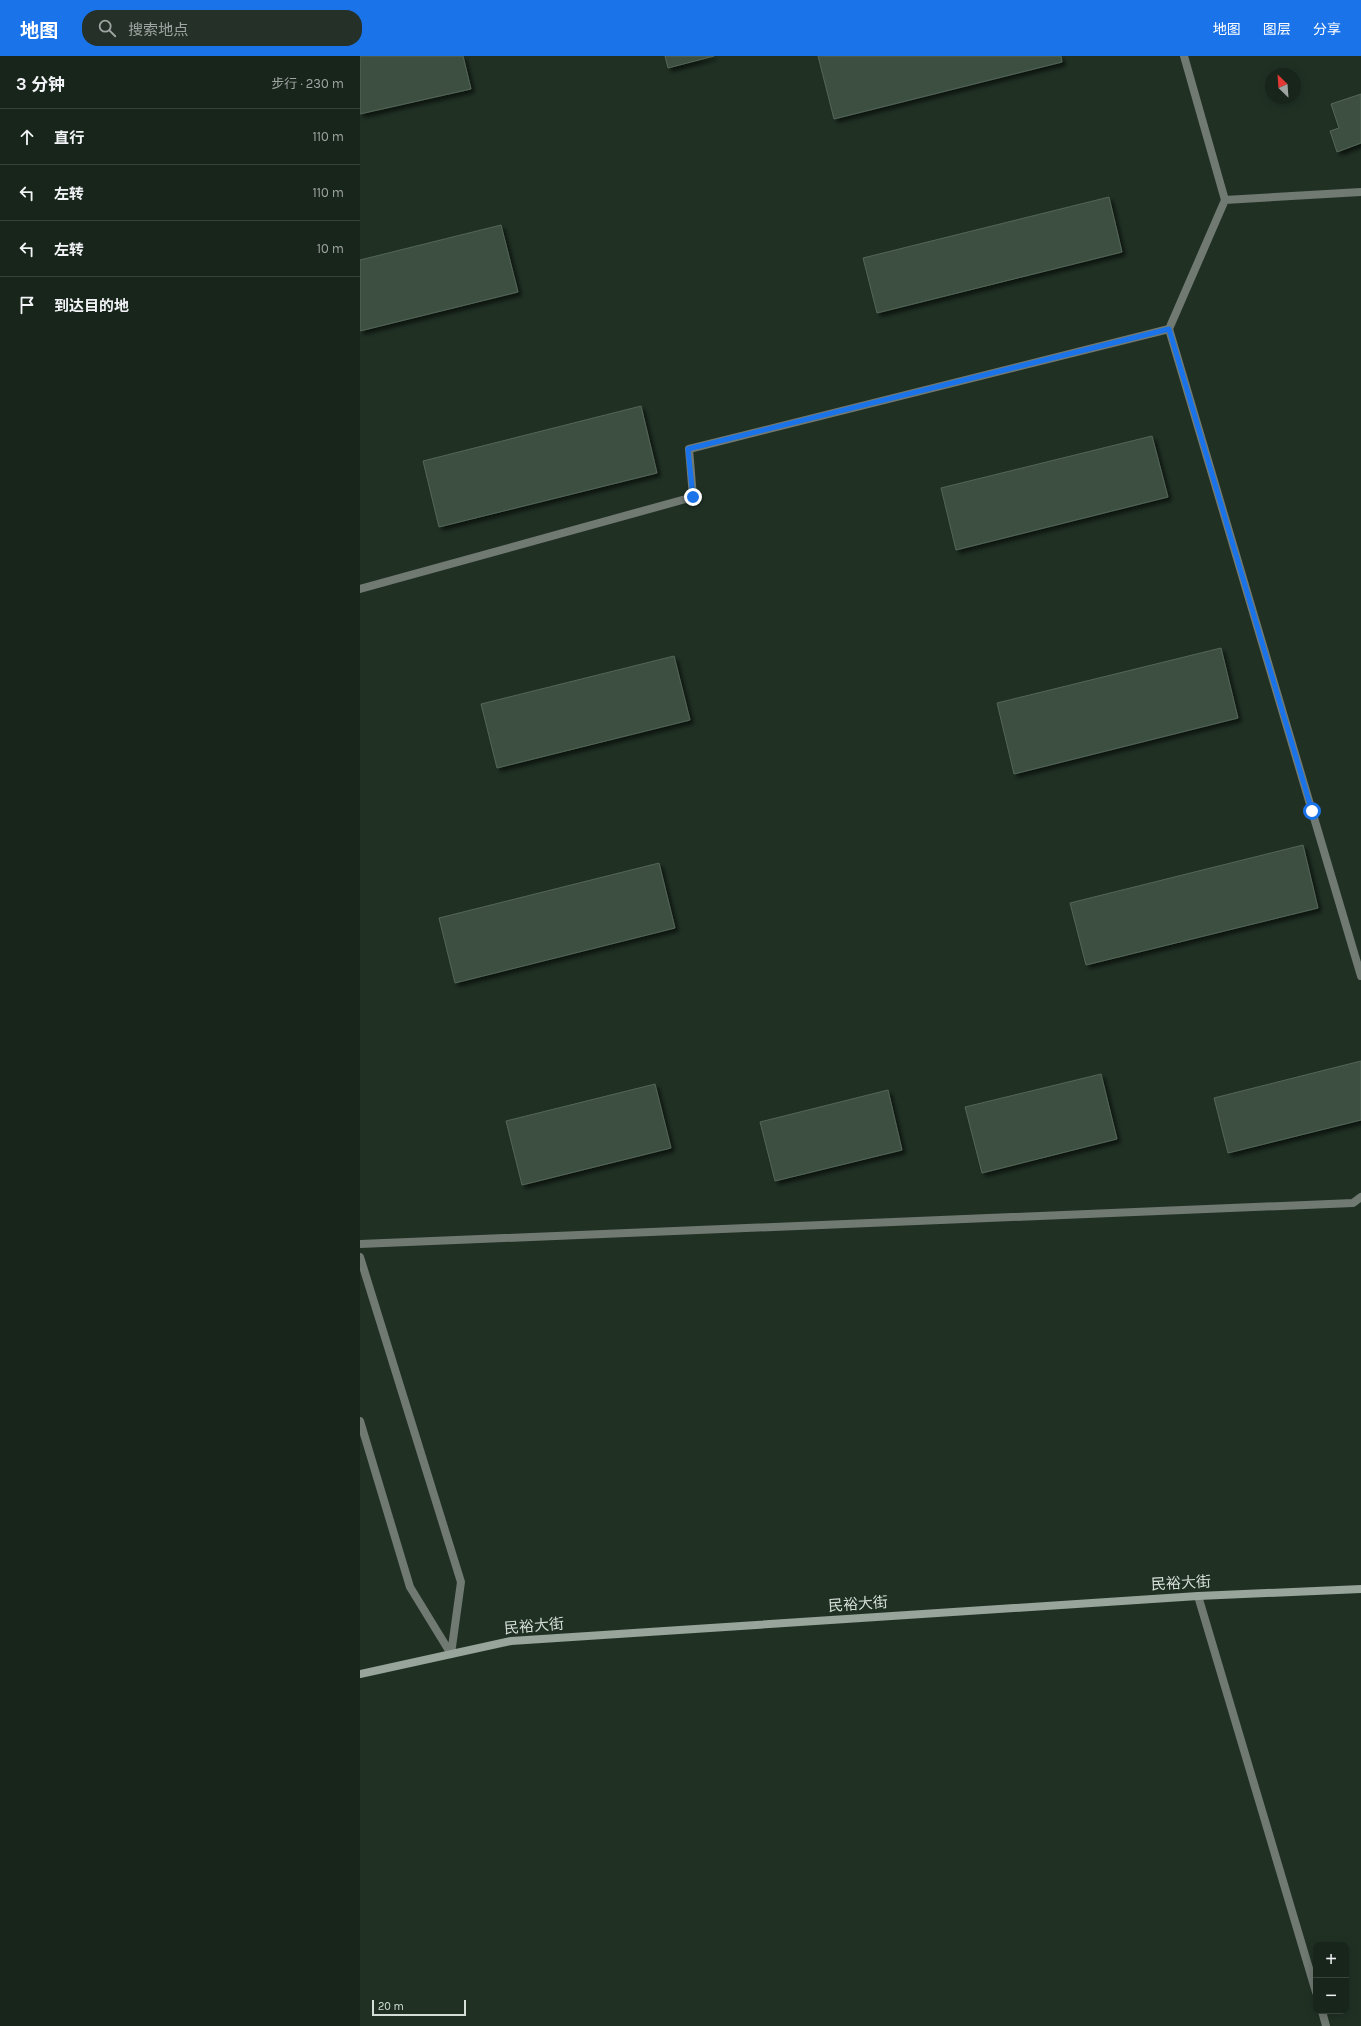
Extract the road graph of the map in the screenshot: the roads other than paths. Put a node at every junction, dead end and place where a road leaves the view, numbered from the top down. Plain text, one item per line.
1 (1184, 56) edge
2 (1361, 192) edge
3 (1225, 200) junction
4 (1169, 329) junction
5 (360, 589) edge
6 (1361, 976) edge
7 (1361, 1197) edge
8 (360, 1244) edge
9 (360, 1257) edge
10 (360, 1421) edge
11 (1361, 1588) edge
12 (1198, 1596) junction
13 (451, 1654) junction
14 (360, 1674) edge
15 (1313, 1982) edge
16 (1323, 2014) edge
17 (1326, 2026) edge

1 - 3 street
2 - 3 street
3 - 4 street
4 - 5 street
4 - 6 street
7 - 8 street
9 - 13 street
10 - 13 street
11 - 12 main road, 民裕大街
12 - 13 main road, 民裕大街
12 - 15 street
13 - 14 main road, 民裕大街
16 - 17 street

